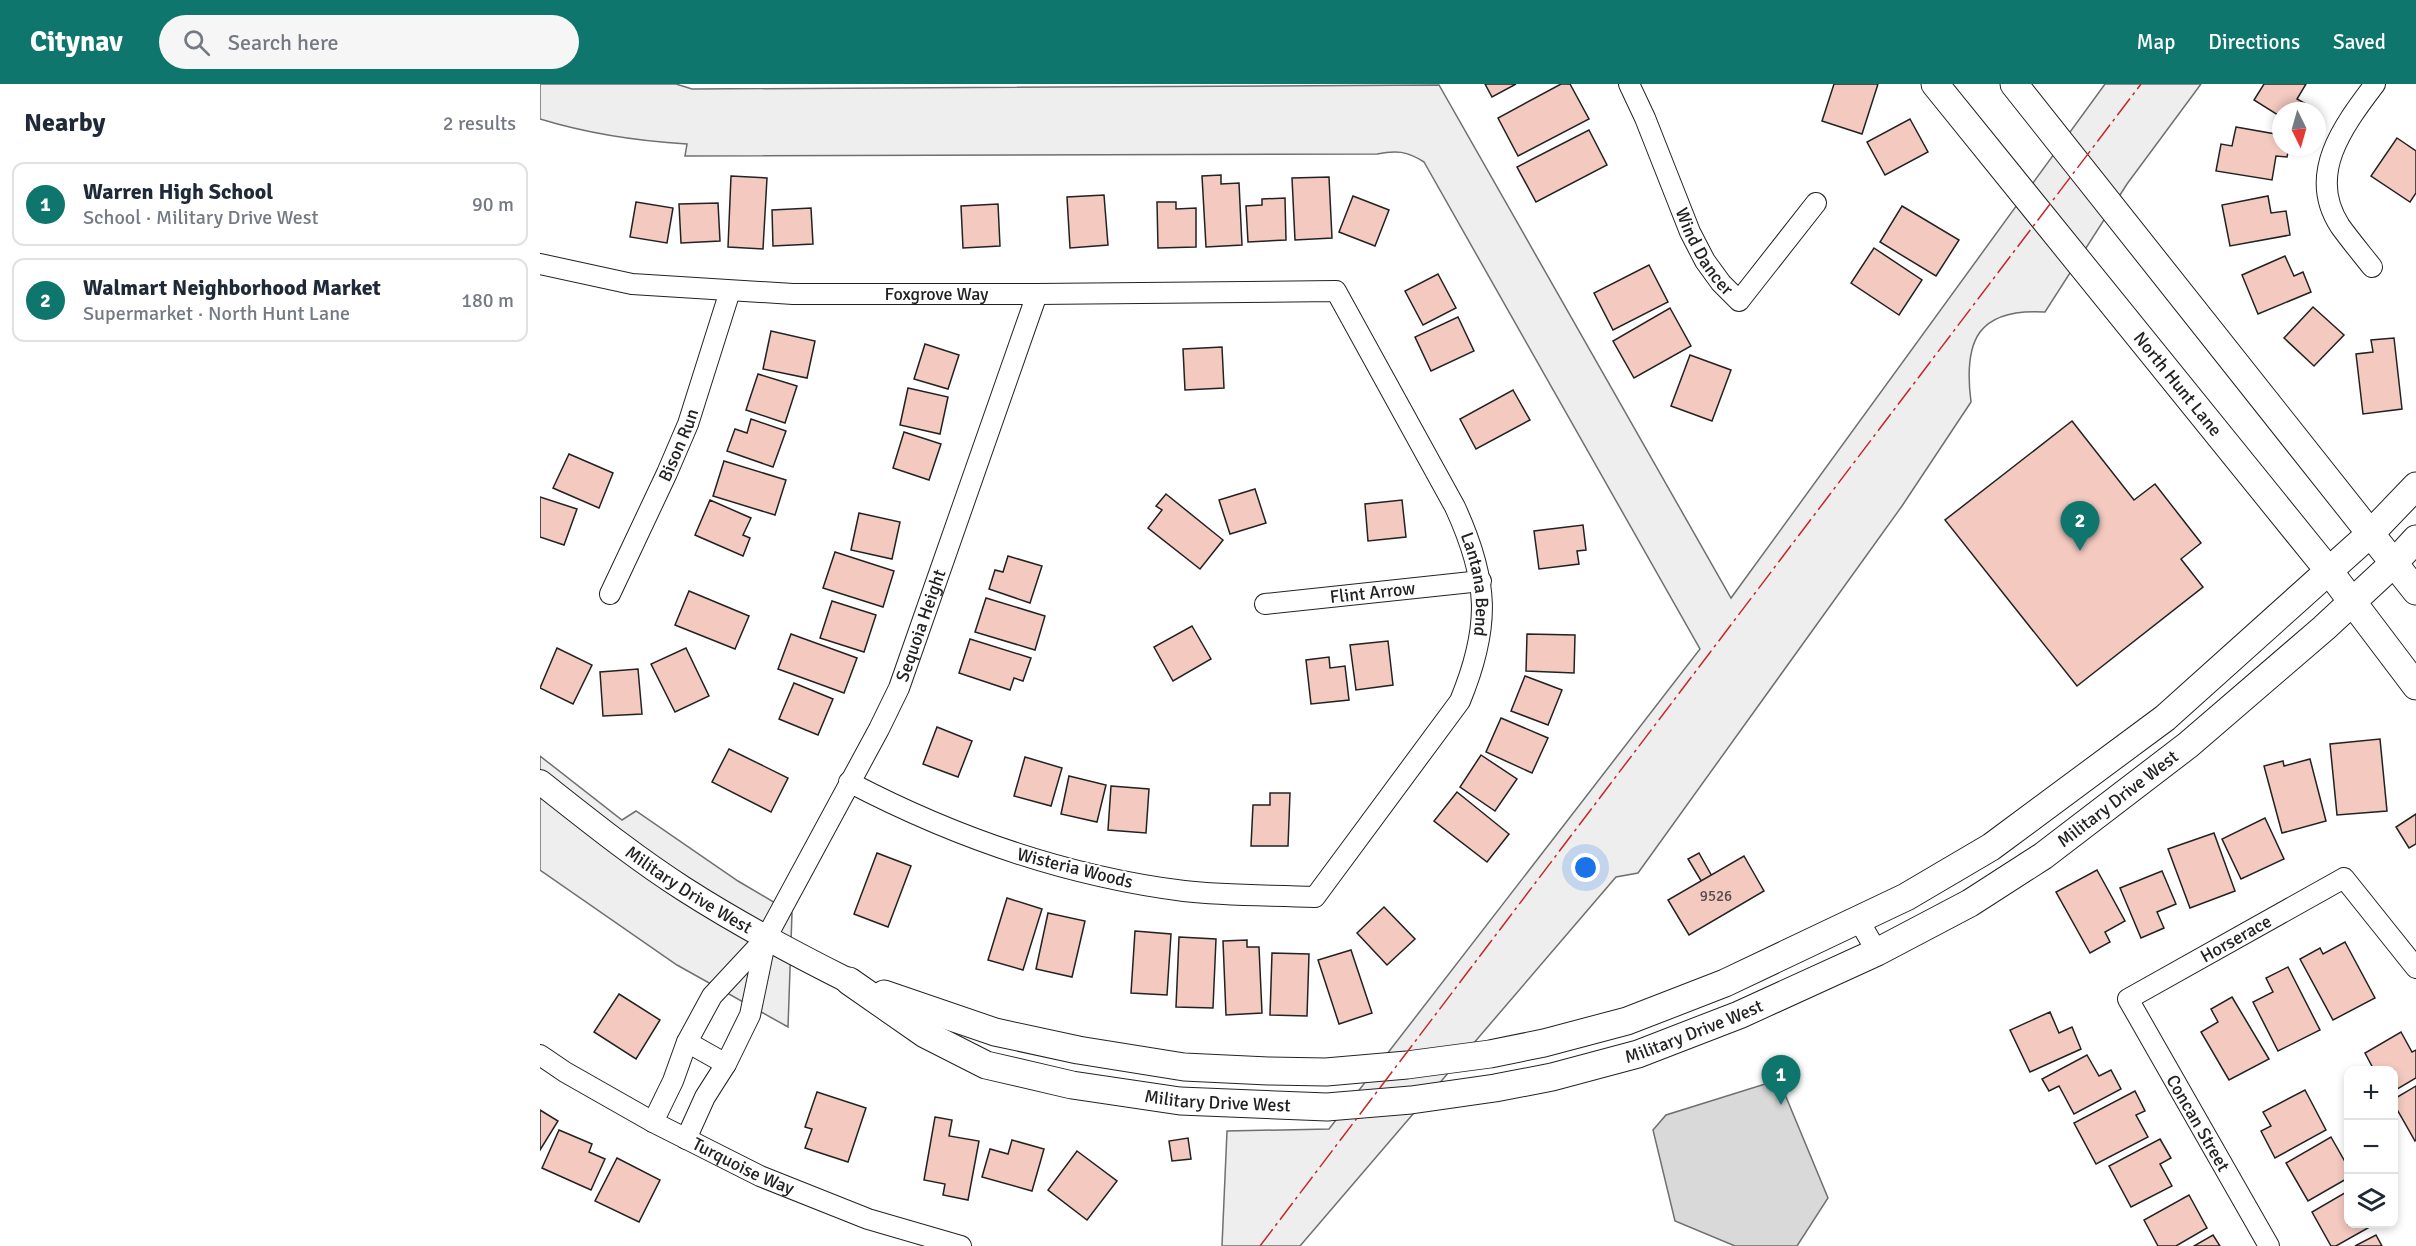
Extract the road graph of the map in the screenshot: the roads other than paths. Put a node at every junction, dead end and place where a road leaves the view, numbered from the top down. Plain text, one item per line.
1 (1629, 84) edge
2 (1935, 84) edge
3 (2014, 84) edge
4 (2375, 84) edge
5 (1816, 203) dead end
6 (540, 264) edge
7 (2372, 267) dead end
8 (730, 291) junction
9 (1336, 291) joint
10 (1037, 294) junction
11 (2416, 486) edge
12 (2371, 533) junction
13 (2416, 539) edge
14 (2394, 563) junction
15 (2329, 571) junction
16 (1481, 580) junction
17 (2416, 591) edge
18 (610, 594) dead end
19 (2352, 602) junction
20 (1264, 604) dead end
21 (2416, 686) edge
22 (540, 782) edge
23 (849, 782) junction
24 (1315, 897) joint
25 (1858, 919) junction
26 (766, 938) junction
27 (1877, 952) junction
28 (2416, 968) edge
29 (849, 981) junction
30 (2128, 999) joint
31 (687, 1042) junction
32 (540, 1055) edge
33 (726, 1064) junction
34 (653, 1122) junction
35 (686, 1139) junction
36 (961, 1246) edge
37 (2269, 1246) edge

1 - 5 street, Wind Dancer
2 - 15 main road, North Hunt Lane
3 - 12 main road
4 - 7 street
6 - 8 street, Foxgrove Way
8 - 10 street, Foxgrove Way
8 - 18 street, Bison Run
9 - 10 street, Foxgrove Way
9 - 16 street, Lantana Bend
10 - 23 street, Sequoia Height
11 - 12 main road, Military Drive West
12 - 14 main road
12 - 15 main road, Military Drive West
13 - 14 main road, Military Drive West
14 - 17 main road
14 - 19 main road, Military Drive West
15 - 19 main road, North Hunt Lane
15 - 25 main road, Military Drive West
16 - 20 street, Flint Arrow
16 - 24 street, Lantana Bend
19 - 21 main road, North Hunt Lane
19 - 27 main road, Military Drive West
22 - 26 street, Military Drive West
23 - 24 street, Wisteria Woods
23 - 26 street, Sequoia Height
25 - 27 street
25 - 29 main road, Military Drive West
26 - 29 street, Military Drive West
26 - 31 street, Sequoia Height
26 - 33 street, Sequoia Height
27 - 29 main road, Military Drive West
28 - 30 street, Horserace
30 - 37 street, Concan Street
31 - 33 street
31 - 34 street, Sequoia Height
32 - 34 street, Turquoise Way
33 - 35 street, Sequoia Height
34 - 35 street, Turquoise Way
35 - 36 street, Turquoise Way

